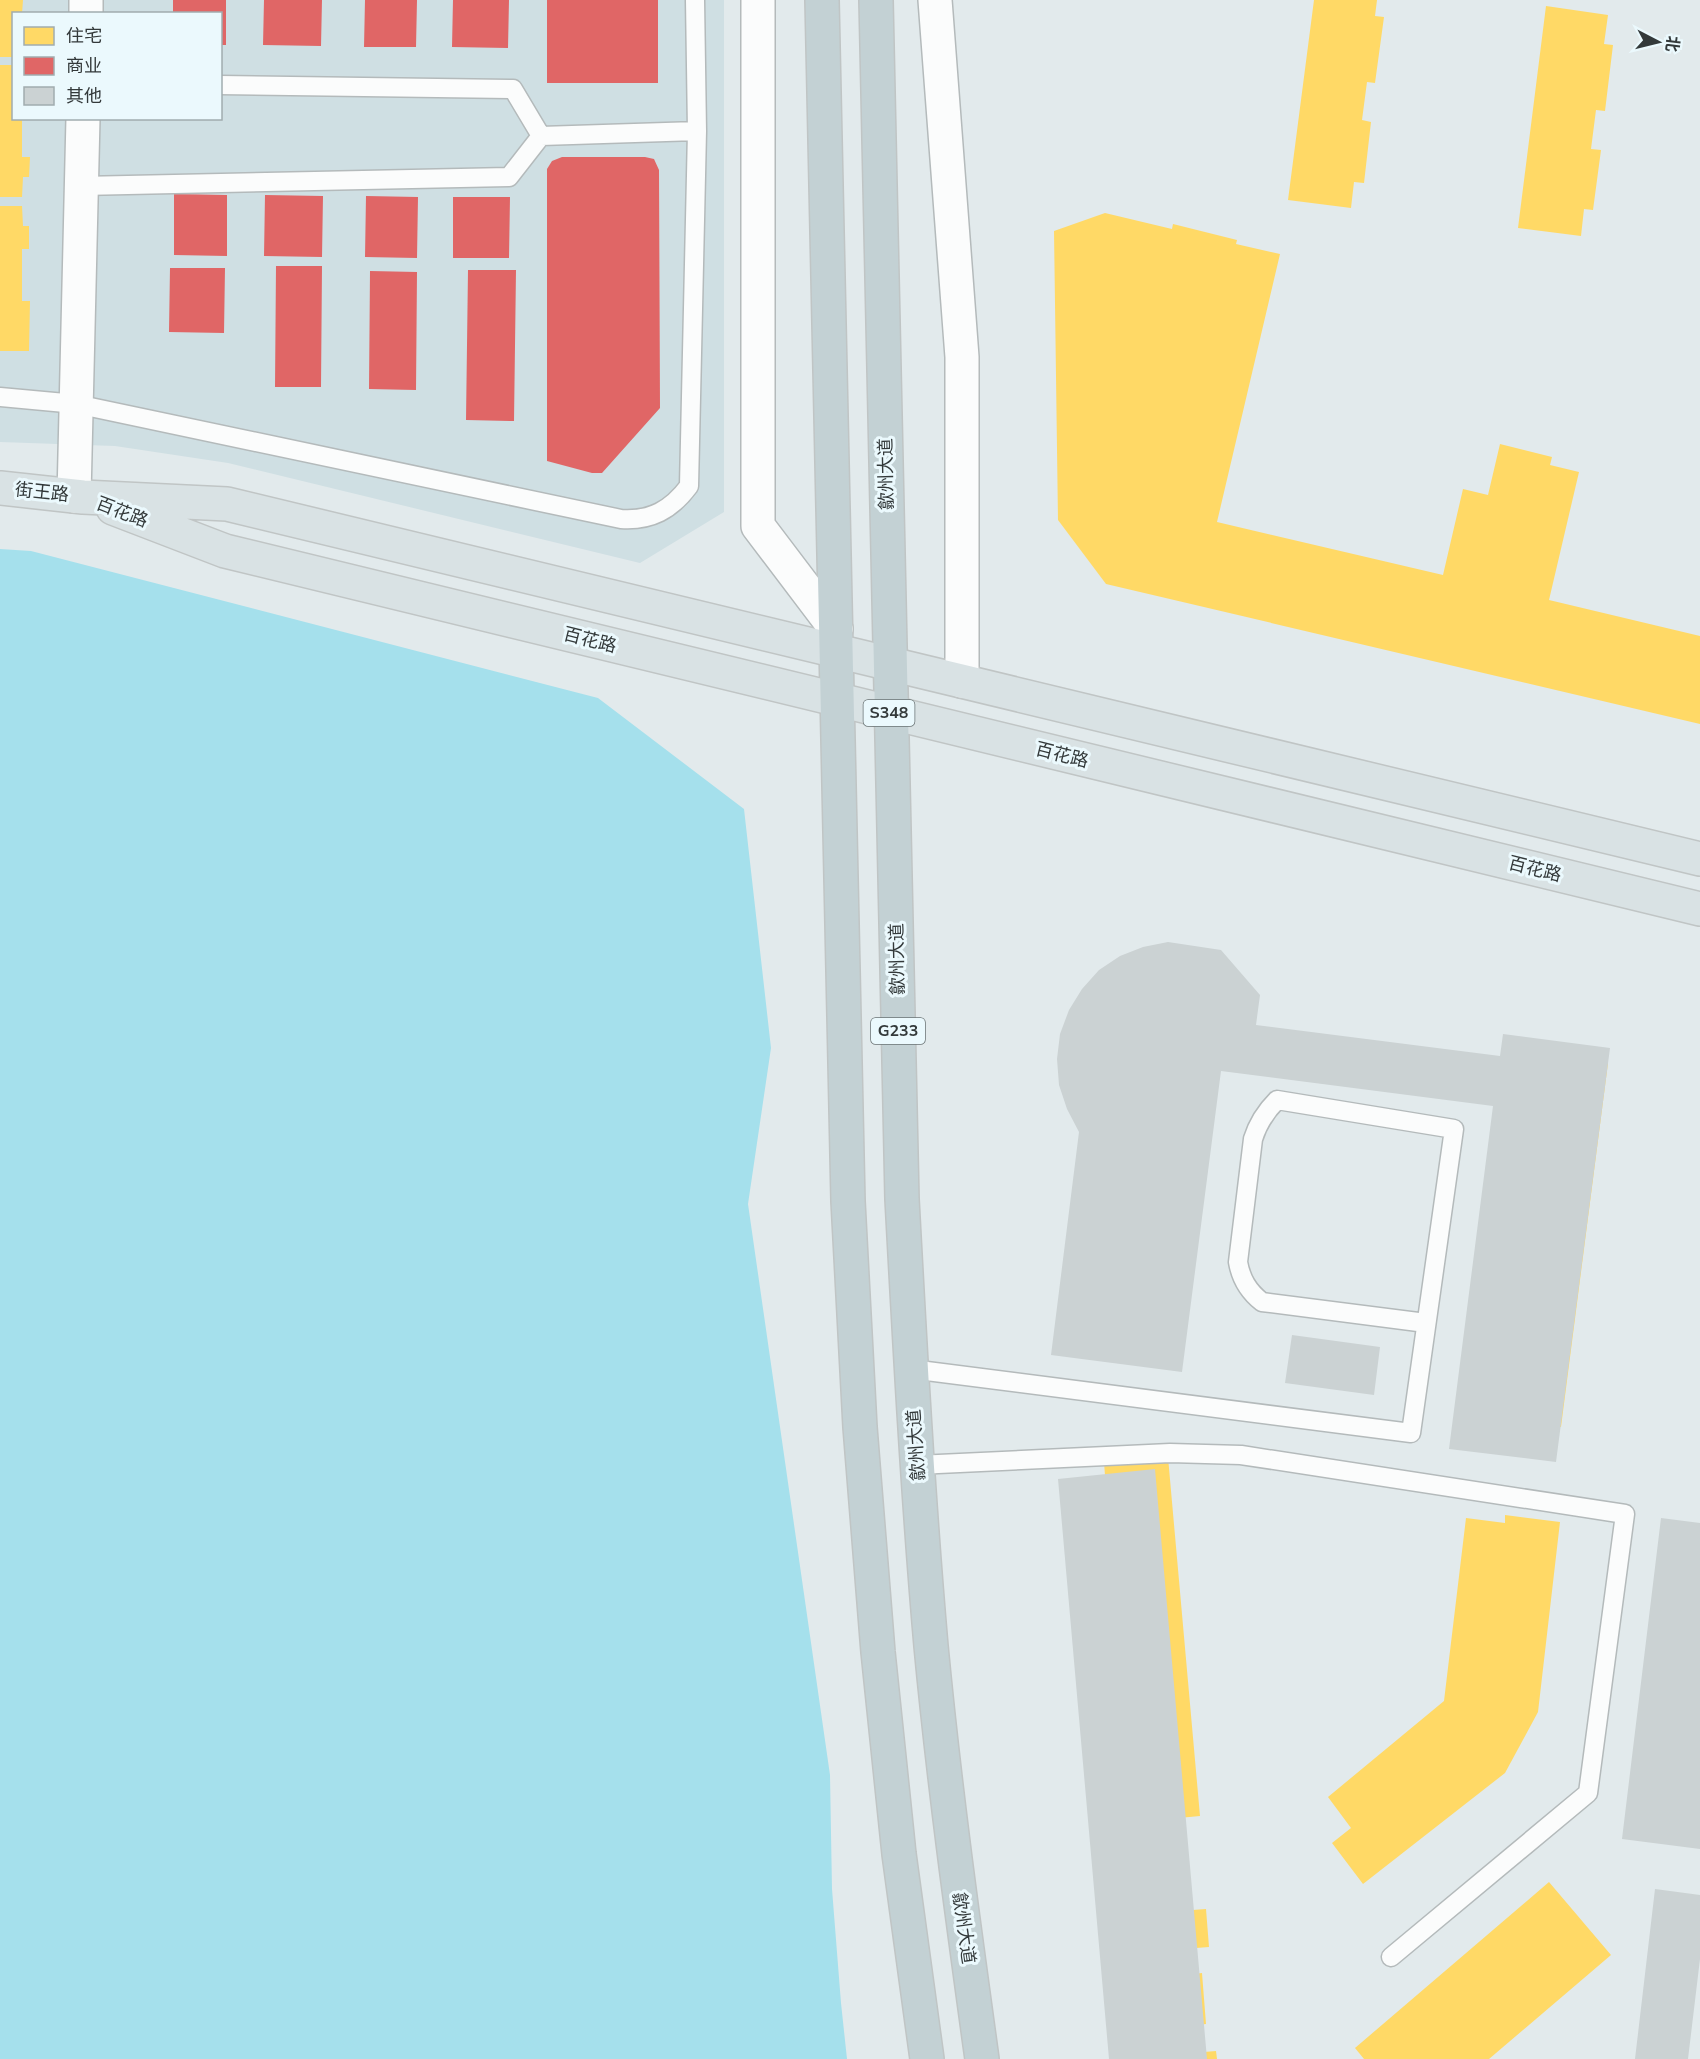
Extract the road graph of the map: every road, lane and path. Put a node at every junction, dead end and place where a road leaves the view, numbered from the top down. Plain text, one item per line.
1 (695, 0) edge
2 (758, 0) edge
3 (822, 0) edge
4 (876, 0) edge
5 (935, 0) edge
6 (222, 85) edge
7 (83, 120) edge
8 (697, 131) junction
9 (541, 136) junction
10 (81, 186) junction
11 (0, 397) edge
12 (76, 404) junction
13 (0, 488) edge
14 (79, 496) junction
15 (836, 640) junction
16 (891, 664) junction
17 (962, 681) junction
18 (837, 701) junction
19 (891, 714) junction
20 (1700, 859) edge
21 (1700, 909) edge
22 (1426, 1323) junction
23 (911, 1369) junction
24 (917, 1465) junction
25 (1391, 1957) dead end
26 (927, 2059) edge
27 (982, 2059) edge

1 - 8 lane
2 - 15 street
3 - 15 highway, G233
4 - 16 highway, 歙州大道 / G233
5 - 17 street
6 - 9 lane
7 - 10 street
8 - 9 lane
8 - 12 lane
9 - 10 lane
10 - 12 street
11 - 12 lane
12 - 14 street
13 - 14 main road, 街王路 / S348
14 - 15 main road, 百花路 / S348
14 - 18 main road, 百花路 / S348
15 - 16 main road, 百花路 / S348
15 - 18 highway, G233
16 - 17 main road, 百花路 / S348
16 - 19 highway, 歙州大道 / G233
17 - 20 main road, 百花路 / S348
18 - 19 main road, 百花路 / S348
18 - 26 highway, G233
19 - 21 main road, 百花路 / S348
19 - 23 highway, 歙州大道 / G233
22 - 22 lane
22 - 23 lane
23 - 24 highway, 歙州大道 / G233
24 - 25 lane
24 - 27 highway, 歙州大道 / G233

